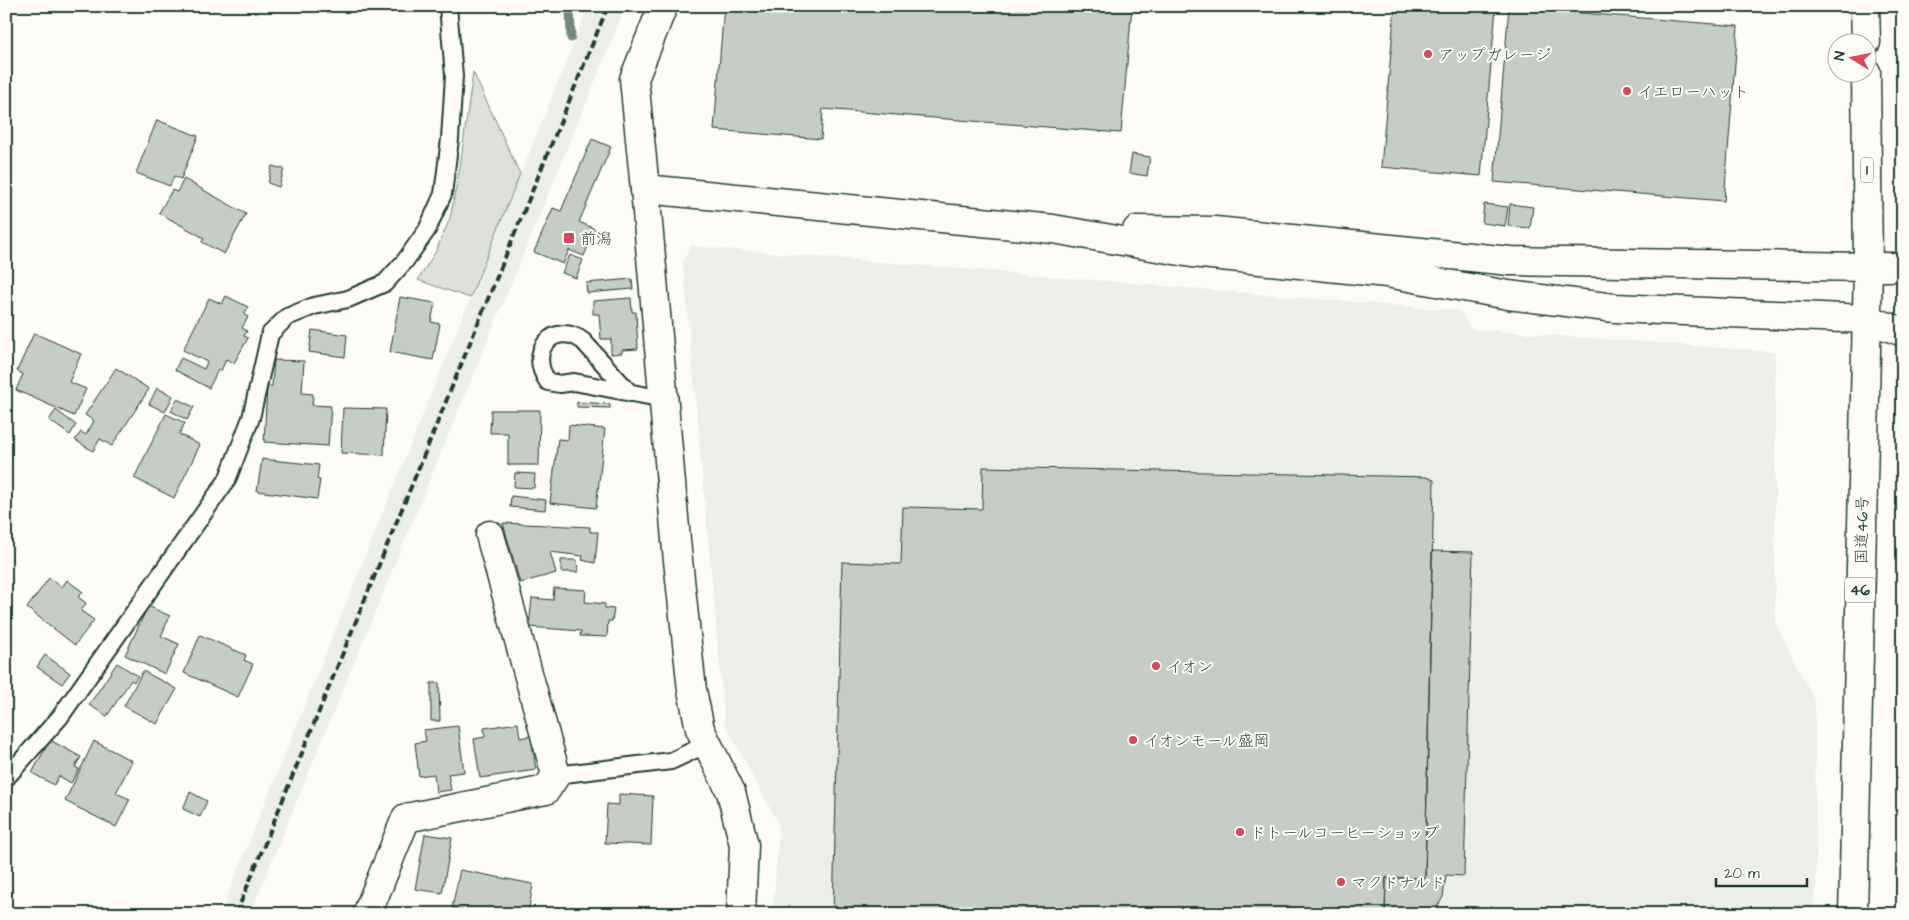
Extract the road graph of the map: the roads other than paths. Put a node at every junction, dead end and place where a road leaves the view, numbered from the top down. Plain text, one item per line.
1 (448, 6) edge
2 (663, 6) edge
3 (1865, 6) edge
4 (1866, 32) edge
5 (1866, 82) edge
6 (645, 189) junction
7 (1053, 229) junction
8 (1903, 266) edge
9 (1868, 267) junction
10 (1866, 319) junction
11 (1903, 332) edge
12 (630, 393) junction
13 (664, 400) junction
14 (490, 535) dead end
15 (707, 744) junction
16 (556, 775) junction
17 (6, 778) edge
18 (367, 914) edge
19 (741, 914) edge
20 (1853, 914) edge

1 - 17 lane
2 - 6 main road
3 - 4 main road
5 - 9 main road, 1
6 - 7 main road
6 - 13 main road
7 - 9 main road
7 - 10 main road
8 - 9 main road
9 - 10 main road, 国道46号 / 46
10 - 11 main road
10 - 20 main road, 国道46号 / 46
12 - 12 lane
12 - 13 lane
13 - 15 main road
14 - 16 main road
15 - 16 lane
15 - 19 main road
16 - 18 main road

